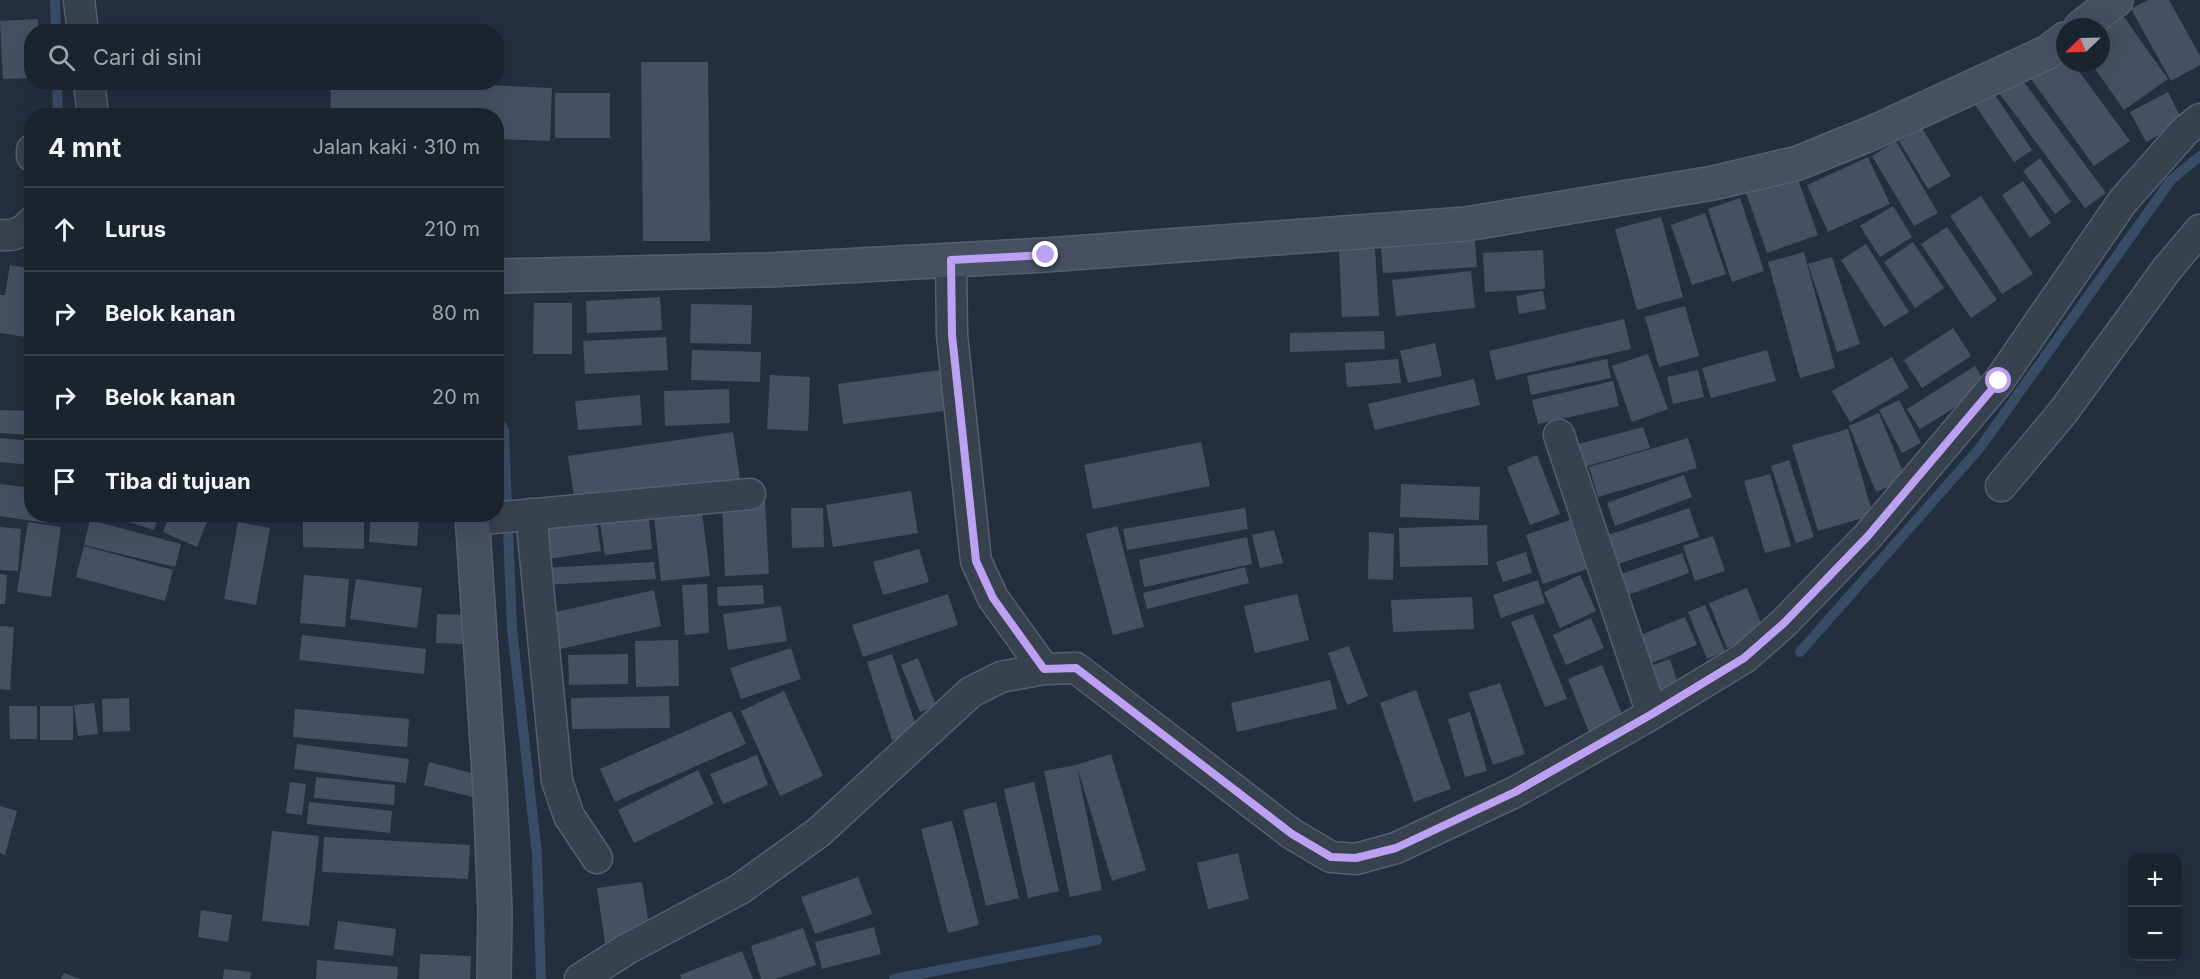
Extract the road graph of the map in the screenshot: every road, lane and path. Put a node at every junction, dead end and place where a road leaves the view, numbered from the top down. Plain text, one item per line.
1 (79, 0) edge
2 (2116, 0) edge
3 (2093, 18) edge
4 (82, 24) edge
5 (2056, 46) edge
6 (90, 90) edge
7 (92, 108) edge
8 (2200, 119) edge
9 (2200, 230) edge
10 (24, 231) edge
11 (0, 235) edge
12 (951, 260) junction
13 (504, 276) edge
14 (1559, 435) dead end
15 (2001, 486) dead end
16 (750, 494) dead end
17 (504, 516) edge
18 (500, 522) edge
19 (501, 522) edge
20 (1044, 669) junction
21 (1652, 714) junction
22 (597, 858) dead end
23 (494, 979) edge
24 (580, 979) edge

1 - 4 street
2 - 3 street
5 - 12 street
6 - 7 street
8 - 21 street
9 - 15 street
10 - 11 street
12 - 13 street
12 - 20 street
14 - 21 street
16 - 17 street
18 - 23 street
19 - 22 street
20 - 21 street
20 - 24 street

